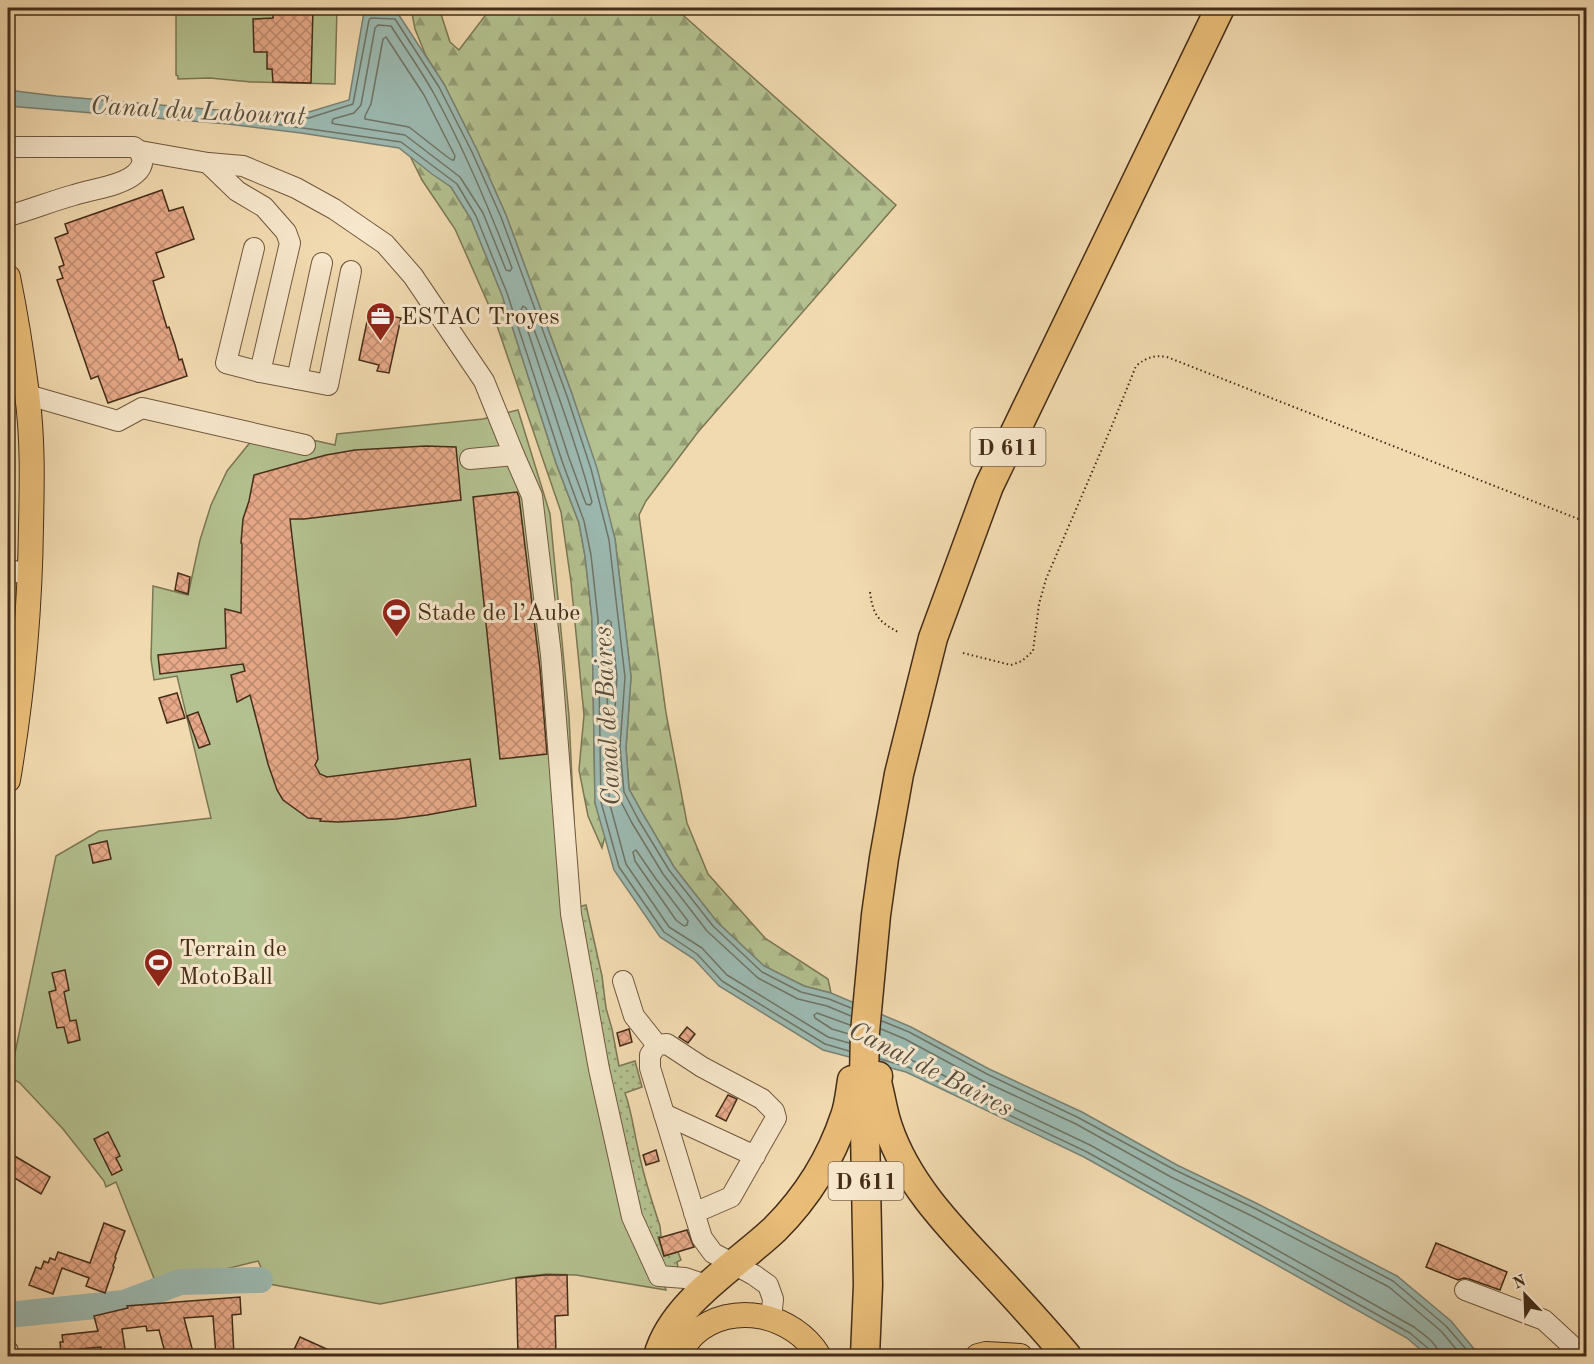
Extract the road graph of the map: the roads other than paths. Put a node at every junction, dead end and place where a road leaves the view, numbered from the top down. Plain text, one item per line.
1 (1220, 8) edge
2 (8, 147) edge
3 (140, 151) junction
4 (208, 163) junction
5 (8, 216) edge
6 (254, 248) dead end
7 (322, 263) dead end
8 (351, 271) dead end
9 (8, 277) edge
10 (260, 372) junction
11 (297, 379) junction
12 (20, 382) edge
13 (305, 445) dead end
14 (514, 455) junction
15 (470, 459) dead end
16 (8, 569) edge
17 (30, 576) junction
18 (8, 780) edge
19 (623, 981) dead end
20 (873, 992) junction
21 (657, 1045) junction
22 (865, 1078) junction
23 (664, 1114) junction
24 (754, 1156) junction
25 (694, 1213) junction
26 (732, 1264) junction
27 (868, 1285) junction
28 (709, 1286) junction
29 (1465, 1290) dead end
30 (771, 1319) junction
31 (8, 1351) edge
32 (9, 1356) edge
33 (658, 1356) edge
34 (676, 1356) edge
35 (819, 1356) edge
36 (865, 1356) edge
37 (874, 1356) edge
38 (978, 1356) edge
39 (1020, 1356) edge
40 (1066, 1356) edge
41 (1583, 1356) edge

1 - 20 highway, D 611
2 - 3 street
3 - 4 street
3 - 5 street
4 - 10 street
4 - 14 street
6 - 10 street
7 - 11 street
8 - 11 street
9 - 12 main road
10 - 11 street
12 - 13 street
12 - 17 main road
14 - 15 street
14 - 28 street
16 - 17 street
17 - 18 main road
19 - 21 street
20 - 22 highway
20 - 22 highway
21 - 23 street
21 - 24 street
22 - 26 highway
22 - 27 highway, D 611
22 - 40 highway
23 - 24 street
23 - 25 street
24 - 25 street
25 - 26 street
26 - 28 highway
26 - 30 street
27 - 36 highway, D 611
27 - 37 highway, D 611
28 - 33 highway
29 - 41 street
30 - 34 main road
30 - 35 main road
31 - 32 street
38 - 39 main road

